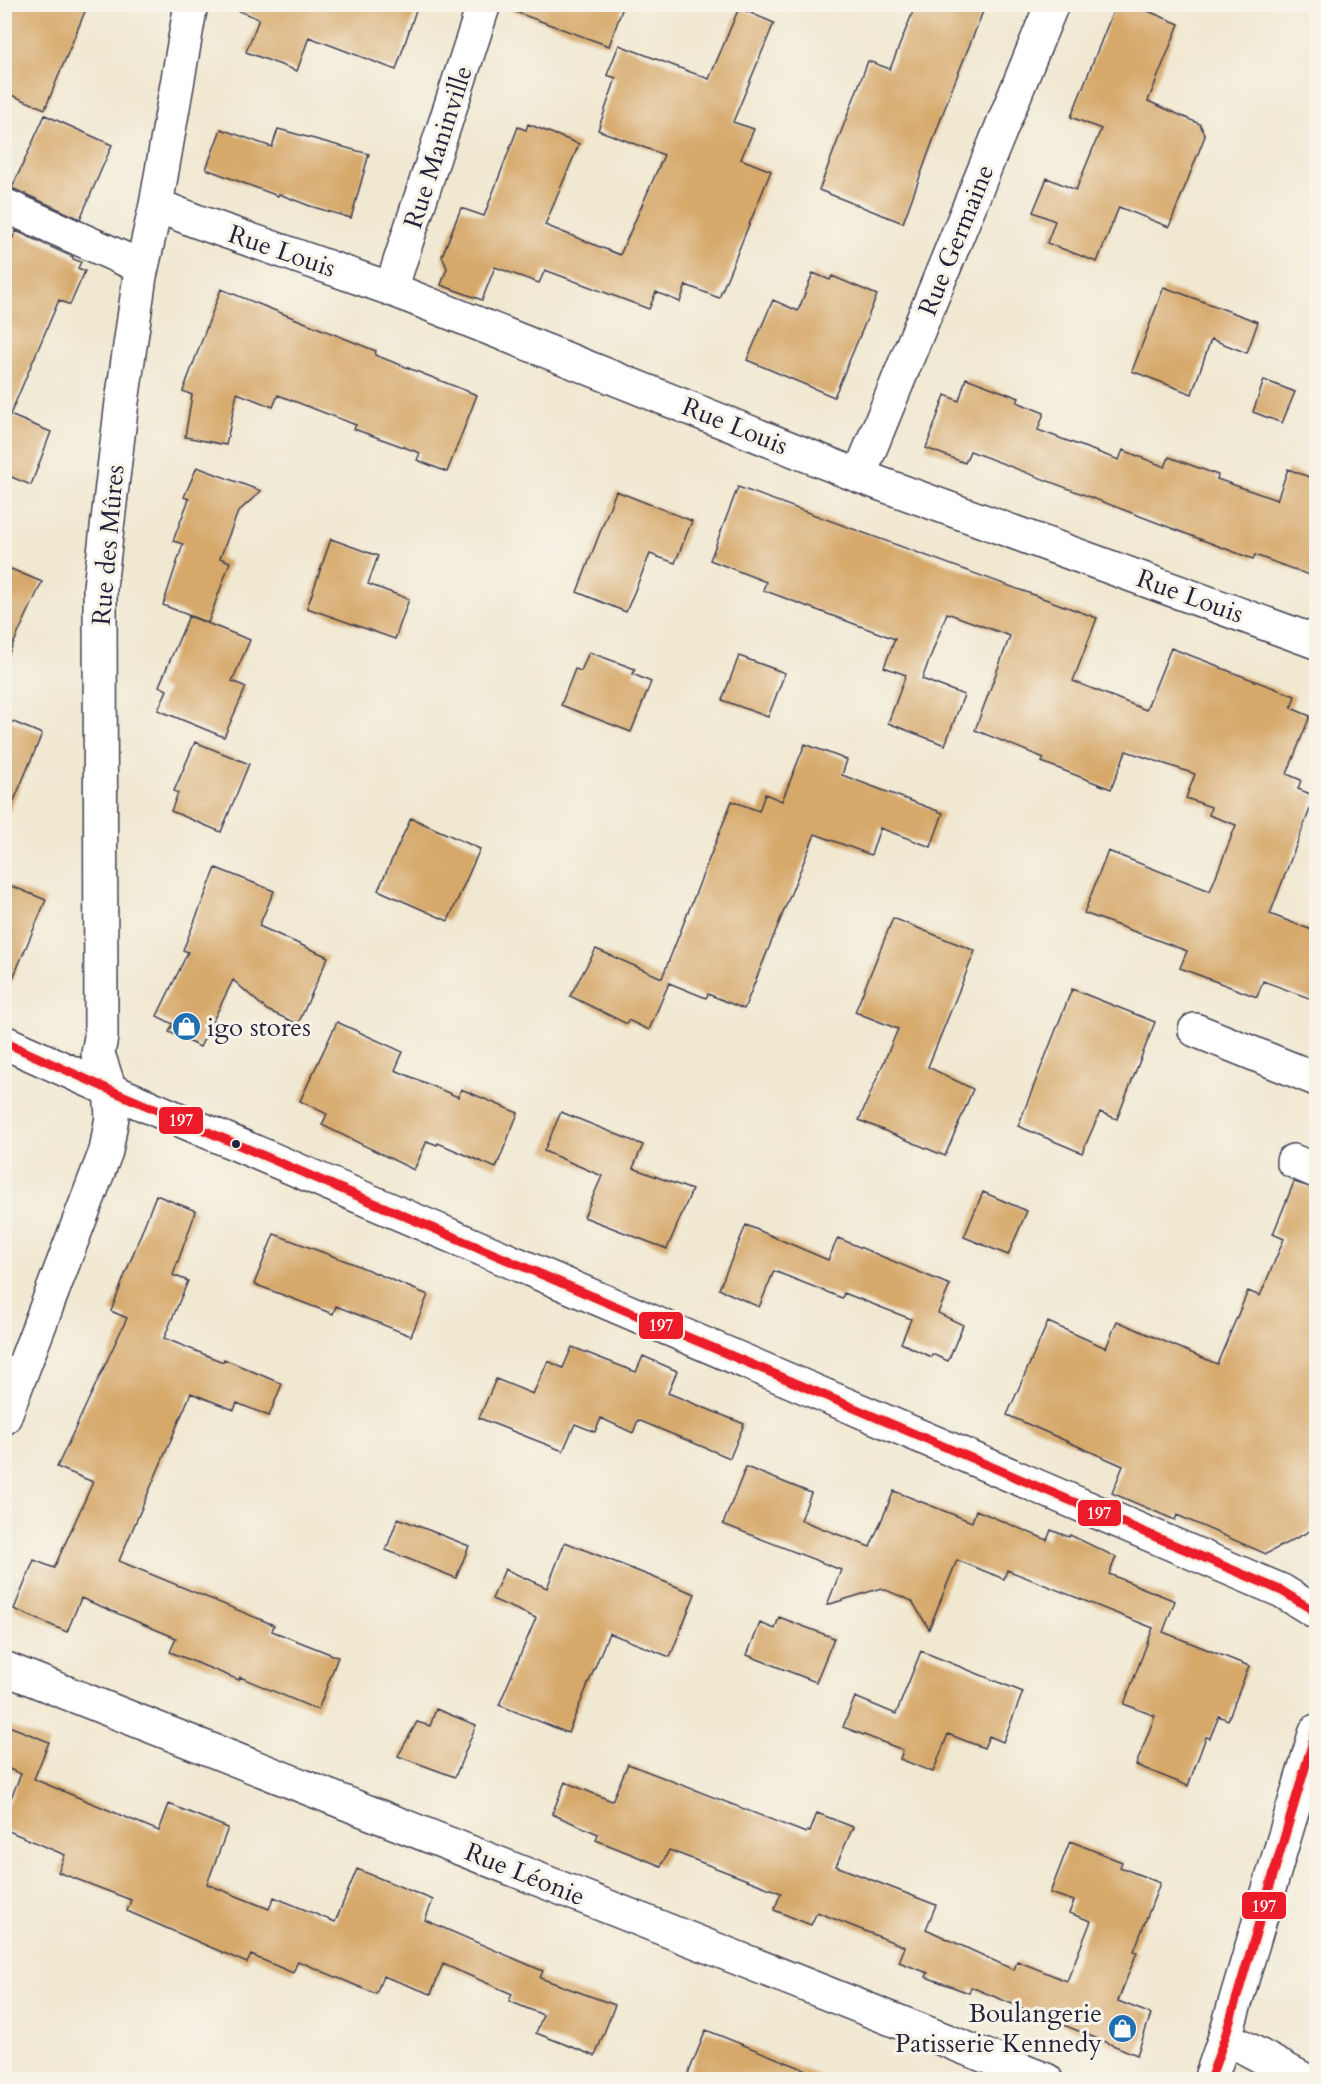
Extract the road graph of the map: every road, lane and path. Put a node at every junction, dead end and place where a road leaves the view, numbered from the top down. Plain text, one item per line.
1 (191, 4) edge
2 (484, 4) edge
3 (1052, 4) edge
4 (4, 205) edge
5 (156, 205) junction
6 (142, 267) junction
7 (391, 289) junction
8 (859, 476) junction
9 (1317, 642) edge
10 (1195, 1030) dead end
11 (4, 1042) edge
12 (1317, 1079) edge
13 (110, 1090) junction
14 (6, 1410) edge
15 (1317, 1612) edge
16 (4, 1668) edge
17 (1317, 1731) edge
18 (1225, 2037) junction
19 (1046, 2079) edge
20 (1209, 2079) edge
21 (1305, 2079) edge

1 - 5 street, Rue des Mûres
2 - 7 street, Rue Maninville
3 - 8 street, Rue Germaine
4 - 6 street
5 - 6 street, Rue des Mûres
5 - 7 street, Rue Louis
6 - 13 street, Rue des Mûres
7 - 8 street, Rue Louis
8 - 9 street, Rue Louis
10 - 12 street
11 - 13 street
13 - 14 street, Rue des Mûres
13 - 15 street
16 - 19 street, Rue Léonie
17 - 18 street
18 - 20 street
18 - 21 street

